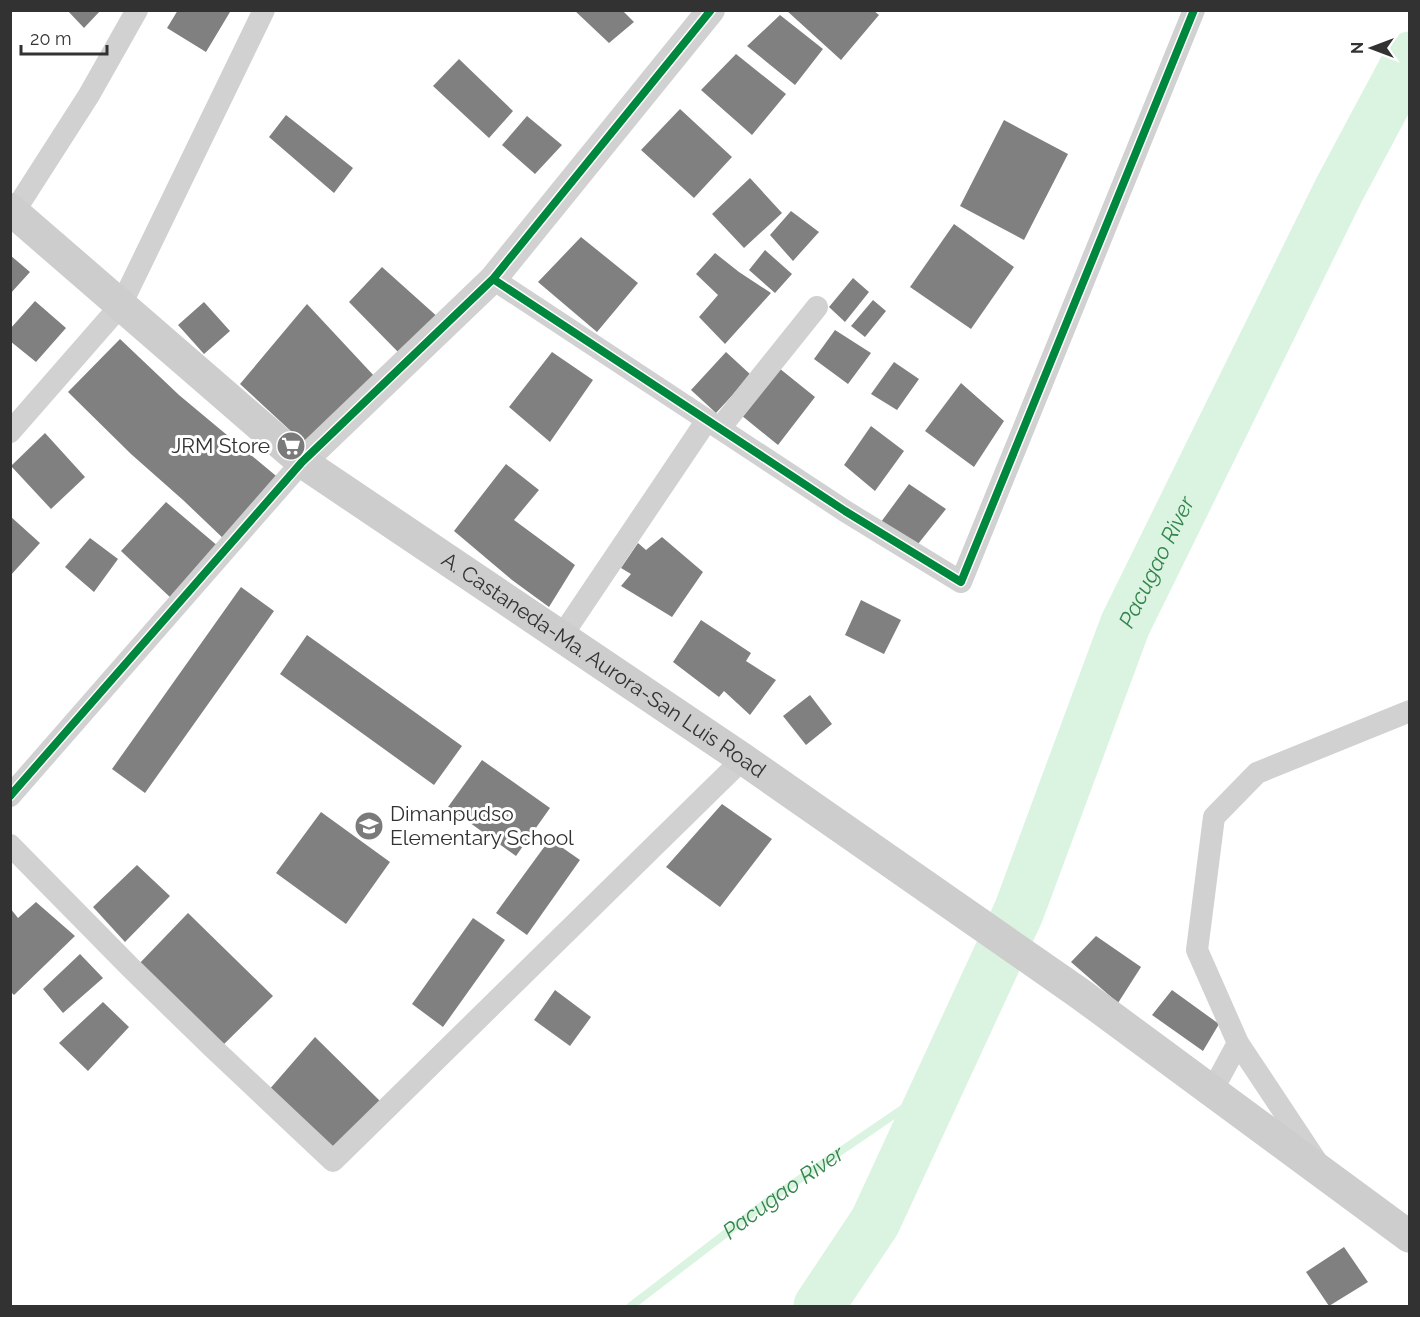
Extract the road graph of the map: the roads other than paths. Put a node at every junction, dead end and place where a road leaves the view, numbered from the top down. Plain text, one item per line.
1 (137, 10) edge
2 (264, 10) edge
3 (711, 10) edge
4 (1194, 10) edge
5 (12, 211) edge
6 (493, 279) junction
7 (121, 305) junction
8 (817, 307) dead end
9 (713, 424) junction
10 (10, 432) edge
11 (302, 462) junction
12 (561, 637) junction
13 (1410, 711) edge
14 (743, 759) junction
15 (10, 795) edge
16 (10, 845) edge
17 (1238, 1044) junction
18 (1212, 1091) junction
19 (1325, 1174) junction
20 (1410, 1237) edge

1 - 5 street
2 - 7 street
3 - 6 street
4 - 9 street
5 - 7 main road, A. Castaneda-Ma. Aurora-San Luis Road
6 - 9 street
6 - 11 street
7 - 10 street
7 - 11 main road, A. Castaneda-Ma. Aurora-San Luis Road
8 - 9 street
9 - 12 street
11 - 12 main road, A. Castaneda-Ma. Aurora-San Luis Road
11 - 15 street
12 - 14 main road, A. Castaneda-Ma. Aurora-San Luis Road
13 - 17 street
14 - 16 street
14 - 18 main road, A. Castaneda-Ma. Aurora-San Luis Road
17 - 18 street
17 - 19 street
18 - 19 main road, A. Castaneda-Ma. Aurora-San Luis Road
19 - 20 main road, A. Castaneda-Ma. Aurora-San Luis Road

